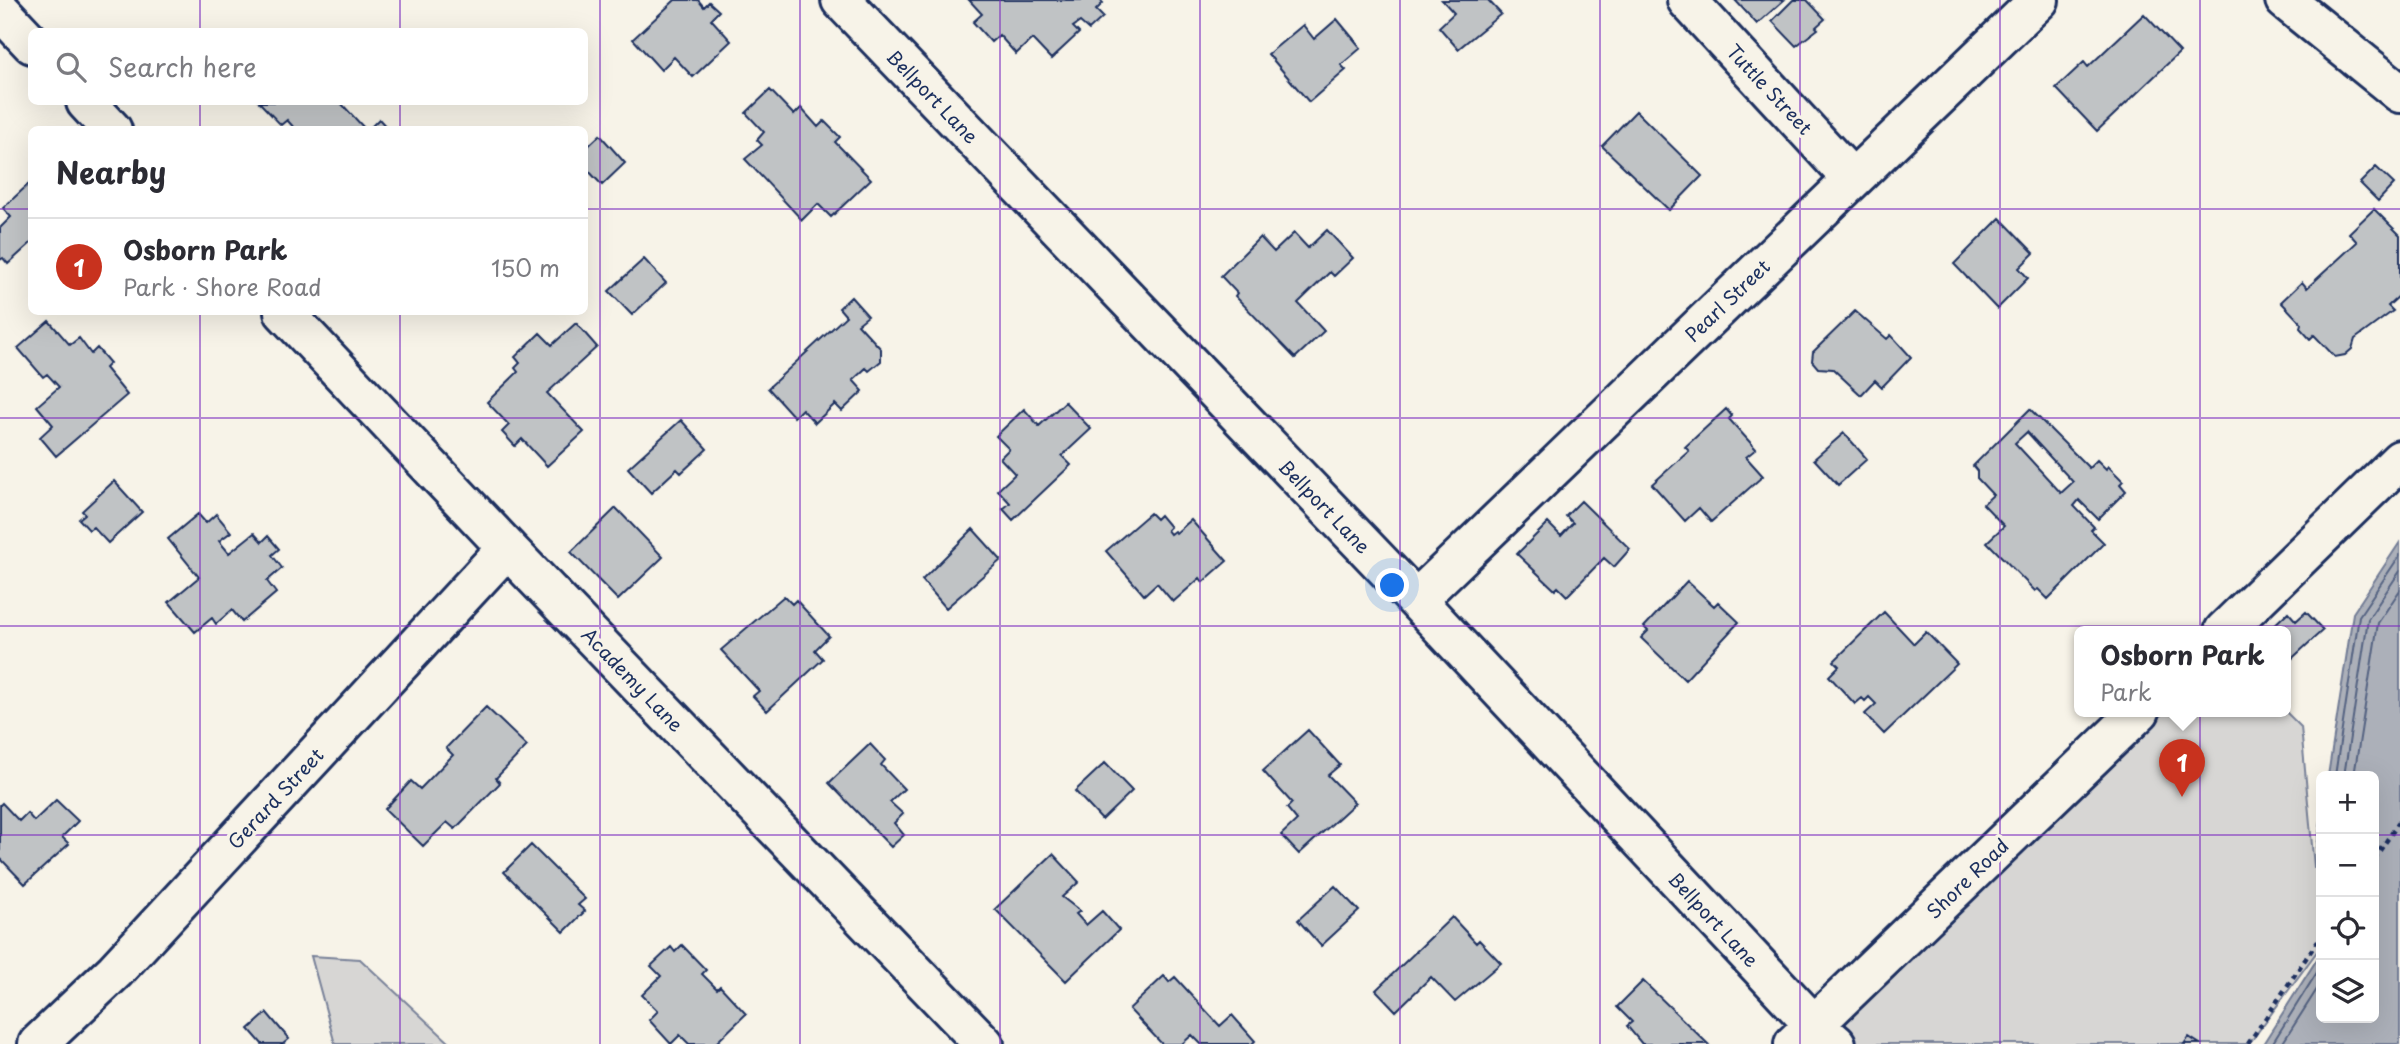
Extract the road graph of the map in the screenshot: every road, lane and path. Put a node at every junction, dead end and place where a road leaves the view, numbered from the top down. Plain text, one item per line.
1 (841, 0) edge
2 (1687, 0) edge
3 (2039, 0) edge
4 (2285, 0) edge
5 (0, 10) edge
6 (28, 40) edge
7 (2400, 93) edge
8 (89, 105) edge
9 (108, 126) edge
10 (1852, 179) junction
11 (287, 315) edge
12 (2400, 460) edge
13 (507, 548) junction
14 (1416, 600) junction
15 (2229, 626) edge
16 (2134, 717) edge
17 (2400, 821) edge
18 (2379, 852) edge
19 (2316, 943) edge
20 (1815, 1038) edge
21 (38, 1044) edge
22 (984, 1044) edge
23 (2248, 1044) edge

1 - 14 street, Bellport Lane
2 - 10 street, Tuttle Street
3 - 10 street, Pearl Street
4 - 7 street
5 - 6 street
8 - 9 street
10 - 14 street, Pearl Street
11 - 13 street, Academy Lane
12 - 15 street
13 - 21 street, Gerard Street
13 - 22 street, Academy Lane
14 - 20 street, Bellport Lane
16 - 20 street, Shore Road
17 - 18 path
19 - 23 path

